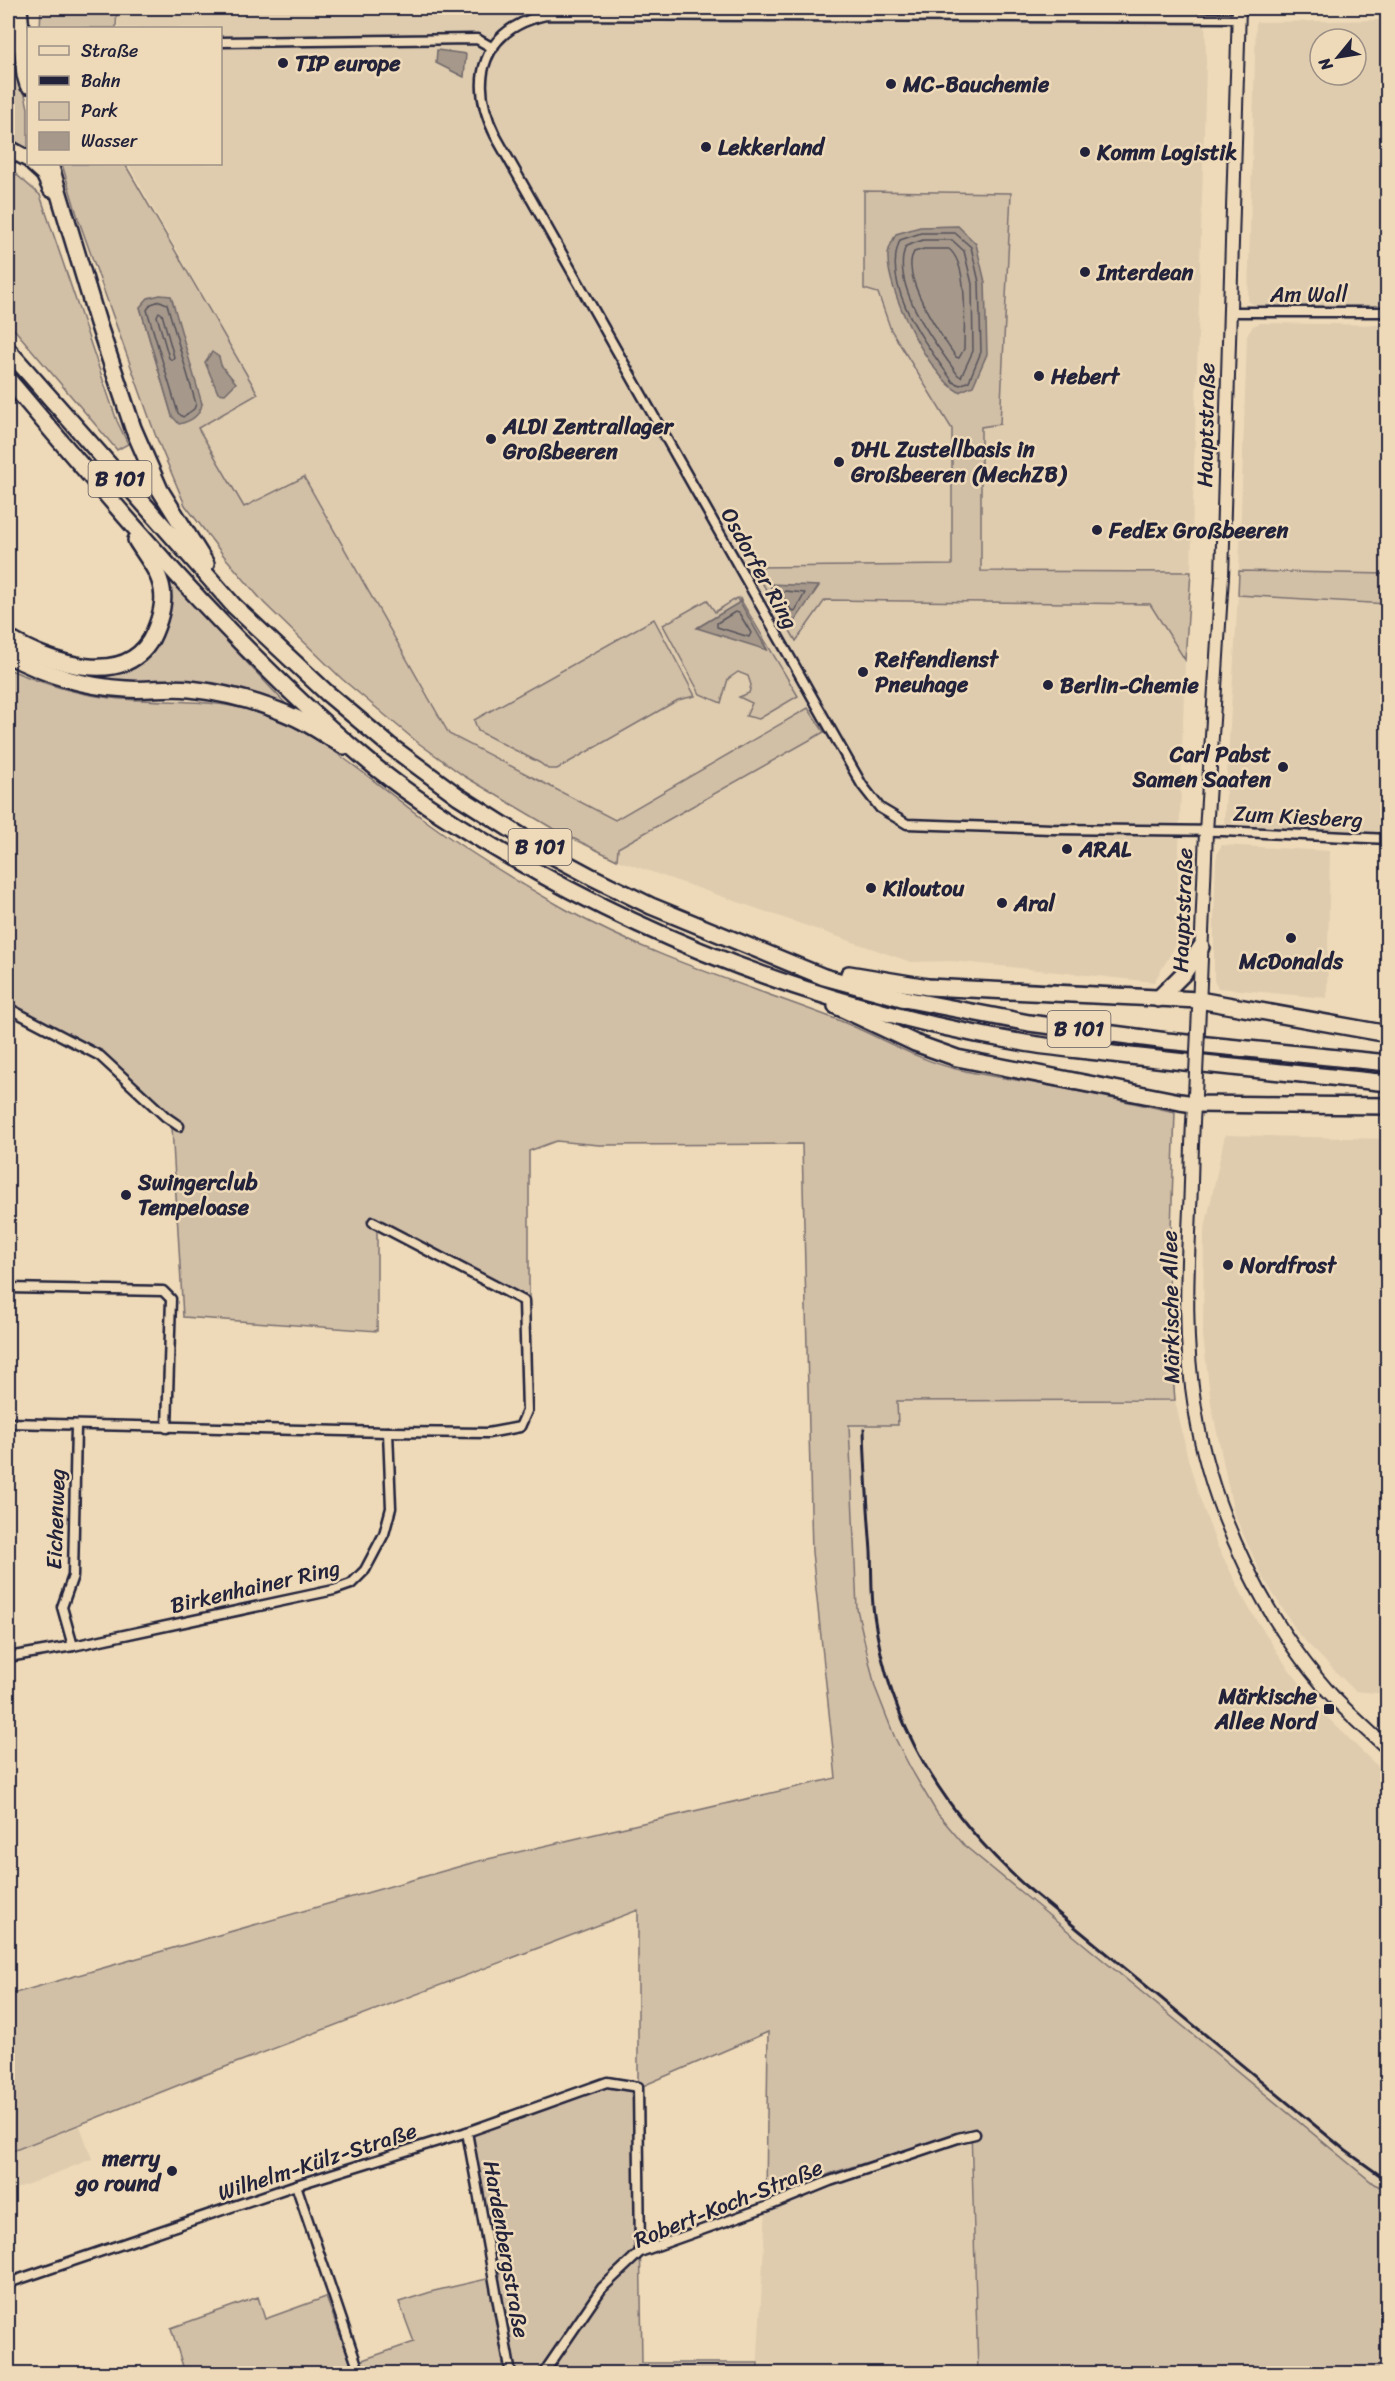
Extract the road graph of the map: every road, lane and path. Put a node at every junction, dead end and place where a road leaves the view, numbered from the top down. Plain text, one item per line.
1 (19, 8) edge
2 (1239, 13) edge
3 (222, 42) edge
4 (493, 48) junction
5 (8, 55) edge
6 (27, 77) edge
7 (8, 148) edge
8 (27, 158) edge
9 (34, 165) edge
10 (50, 165) edge
11 (65, 216) junction
12 (1229, 312) junction
13 (1388, 312) edge
14 (8, 350) edge
15 (8, 379) edge
16 (120, 512) junction
17 (234, 606) junction
18 (8, 638) edge
19 (8, 656) edge
20 (363, 757) junction
21 (1206, 831) junction
22 (1388, 839) edge
23 (1201, 947) junction
24 (778, 959) junction
25 (821, 996) junction
26 (1158, 999) junction
27 (1199, 1005) junction
28 (8, 1008) edge
29 (1388, 1034) edge
30 (1388, 1063) edge
31 (1388, 1083) edge
32 (1194, 1100) junction
33 (1388, 1106) edge
34 (180, 1126) dead end
35 (373, 1222) dead end
36 (8, 1288) edge
37 (8, 1424) edge
38 (76, 1426) junction
39 (167, 1428) junction
40 (388, 1432) junction
41 (73, 1646) junction
42 (8, 1657) edge
43 (1388, 1749) edge
44 (467, 2132) junction
45 (975, 2134) dead end
46 (296, 2185) junction
47 (640, 2252) junction
48 (8, 2283) edge
49 (359, 2371) edge
50 (341, 2373) edge
51 (511, 2373) edge
52 (543, 2373) edge

1 - 5 street
1 - 6 highway
2 - 4 street, Osdorfer Ring
2 - 12 street, Hauptstraße
3 - 4 street
4 - 21 street, Osdorfer Ring
7 - 8 highway
9 - 11 highway
10 - 11 highway
11 - 17 highway
12 - 13 street, Am Wall
12 - 21 street, Hauptstraße
14 - 17 highway, B 101
15 - 16 highway, B 101
16 - 18 highway
16 - 20 highway, B 101
17 - 24 highway, B 101
19 - 20 highway
20 - 25 highway, B 101
21 - 22 street, Zum Kiesberg
21 - 23 street, Hauptstraße
23 - 26 highway
23 - 27 street, Hauptstraße
24 - 26 highway
24 - 30 highway, B 101
25 - 31 highway, B 101
25 - 32 highway
26 - 27 highway
27 - 29 highway
27 - 32 street, Hauptstraße, bridge
28 - 34 street
32 - 33 highway
32 - 43 street, Märkische Allee
35 - 40 street
36 - 39 street
37 - 38 street
38 - 39 street
38 - 41 street, Eichenweg
39 - 40 street
40 - 41 street, Birkenhainer Ring
41 - 42 street, Birkenhainer Ring
44 - 46 street, Wilhelm-Külz-Straße
44 - 47 street, Wilhelm-Külz-Straße
44 - 51 street, Hardenbergstraße
45 - 47 street, Robert-Koch-Straße
46 - 48 street, Wilhelm-Külz-Straße
46 - 49 street
47 - 52 street, Robert-Koch-Straße
49 - 50 street

